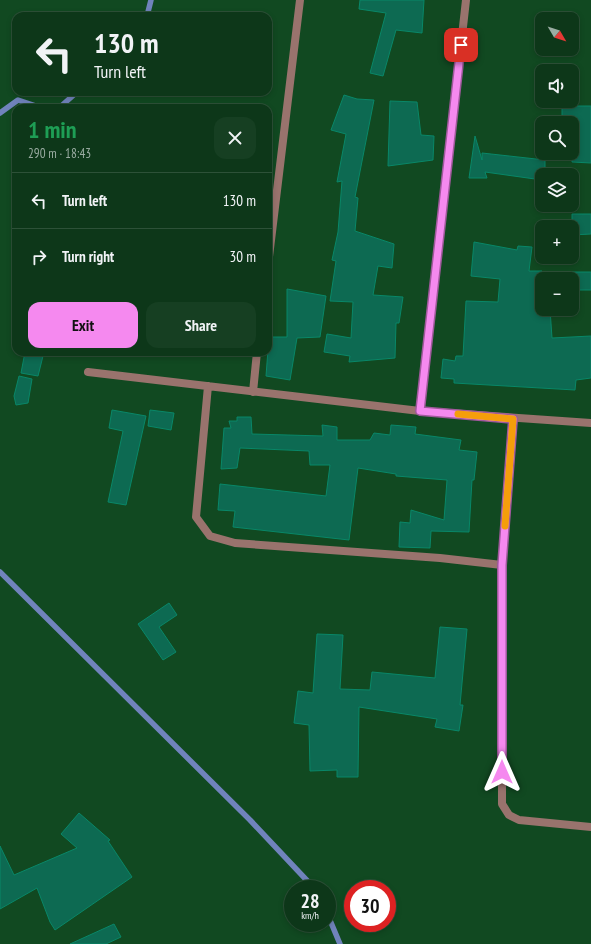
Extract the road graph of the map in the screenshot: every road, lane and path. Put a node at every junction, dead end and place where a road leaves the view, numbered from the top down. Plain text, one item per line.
1 (300, 0) edge
2 (466, 0) edge
3 (272, 232) edge
4 (257, 356) edge
5 (88, 372) dead end
6 (208, 386) junction
7 (253, 392) junction
8 (420, 411) junction
9 (513, 419) junction
10 (591, 423) edge
11 (502, 565) junction
12 (591, 827) edge

1 - 3 street
2 - 8 street
4 - 7 street
5 - 6 street
6 - 7 street
6 - 11 street
7 - 8 street
8 - 9 street
9 - 10 street
9 - 11 street
11 - 12 street

